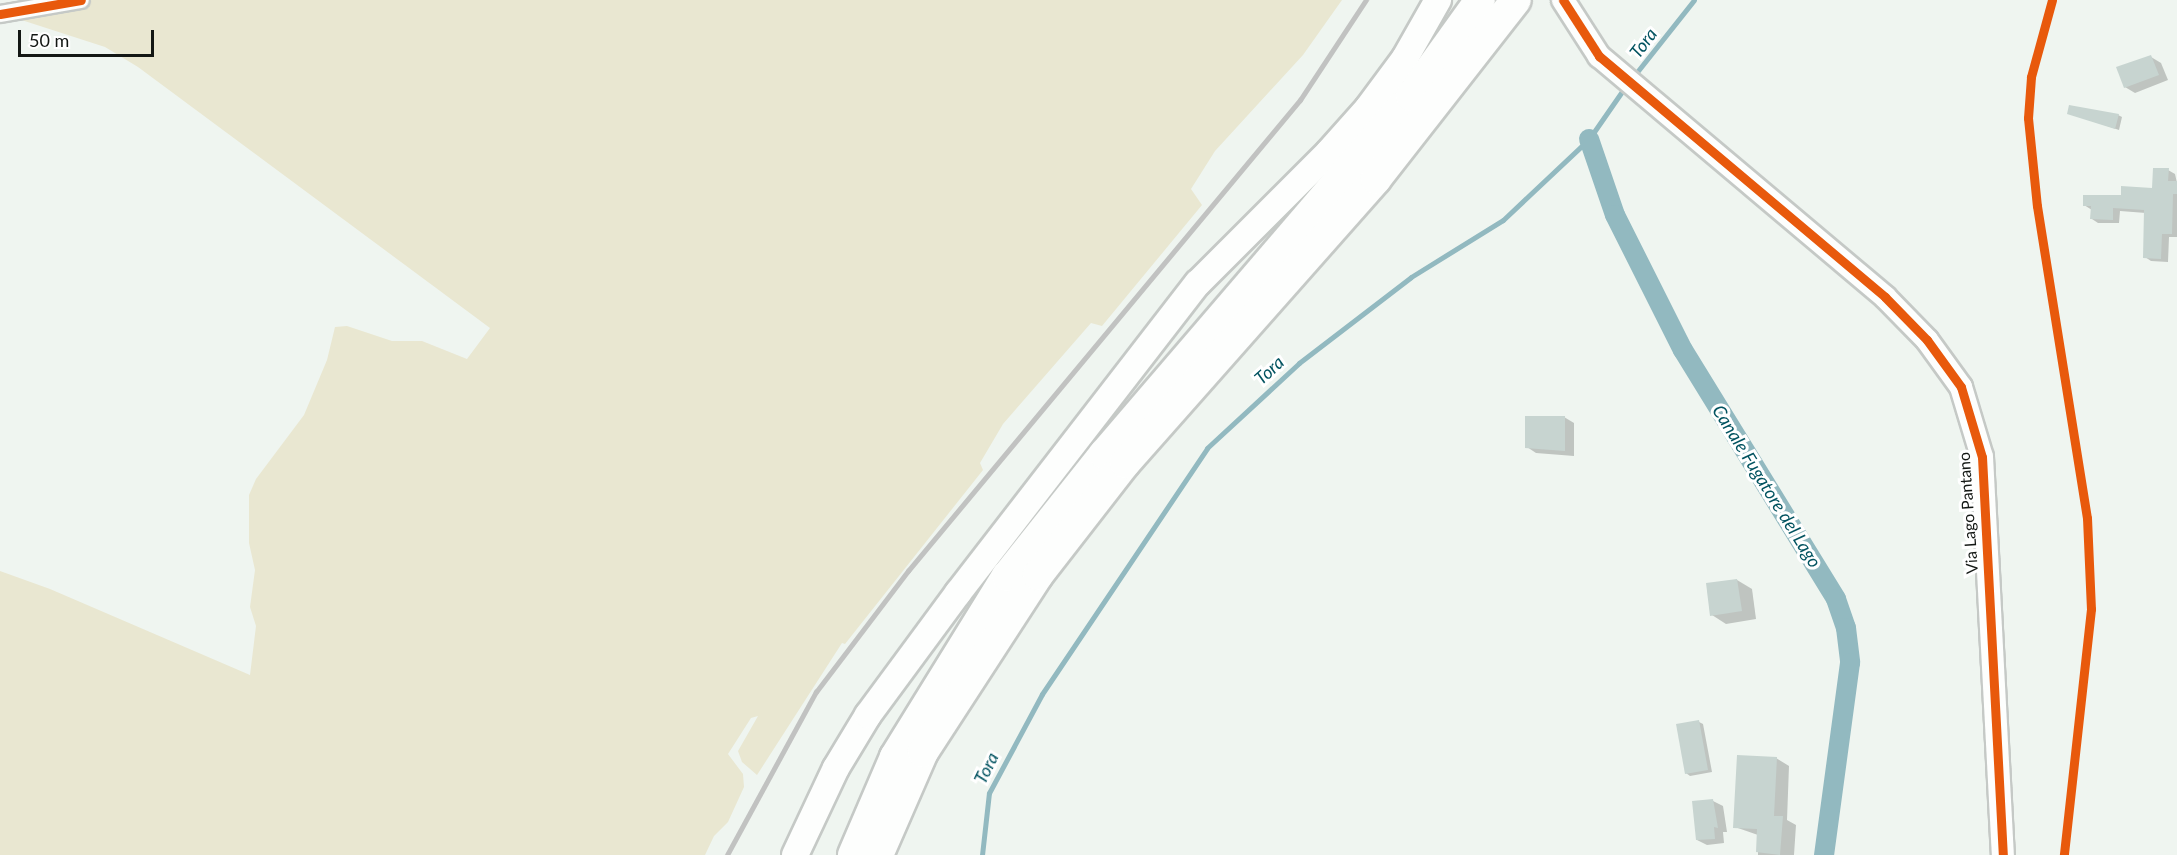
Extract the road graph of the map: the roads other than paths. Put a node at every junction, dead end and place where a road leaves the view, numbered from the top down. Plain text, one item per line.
1 (81, 0) edge
2 (1438, 0) edge
3 (1480, 0) edge
4 (1563, 0) edge
5 (1515, 1) edge
6 (0, 14) edge
7 (795, 855) edge
8 (853, 855) edge
9 (878, 855) edge
10 (2003, 855) edge

1 - 6 street
2 - 7 main road
3 - 8 highway
4 - 10 street, Via Lago Pantano
5 - 9 highway

